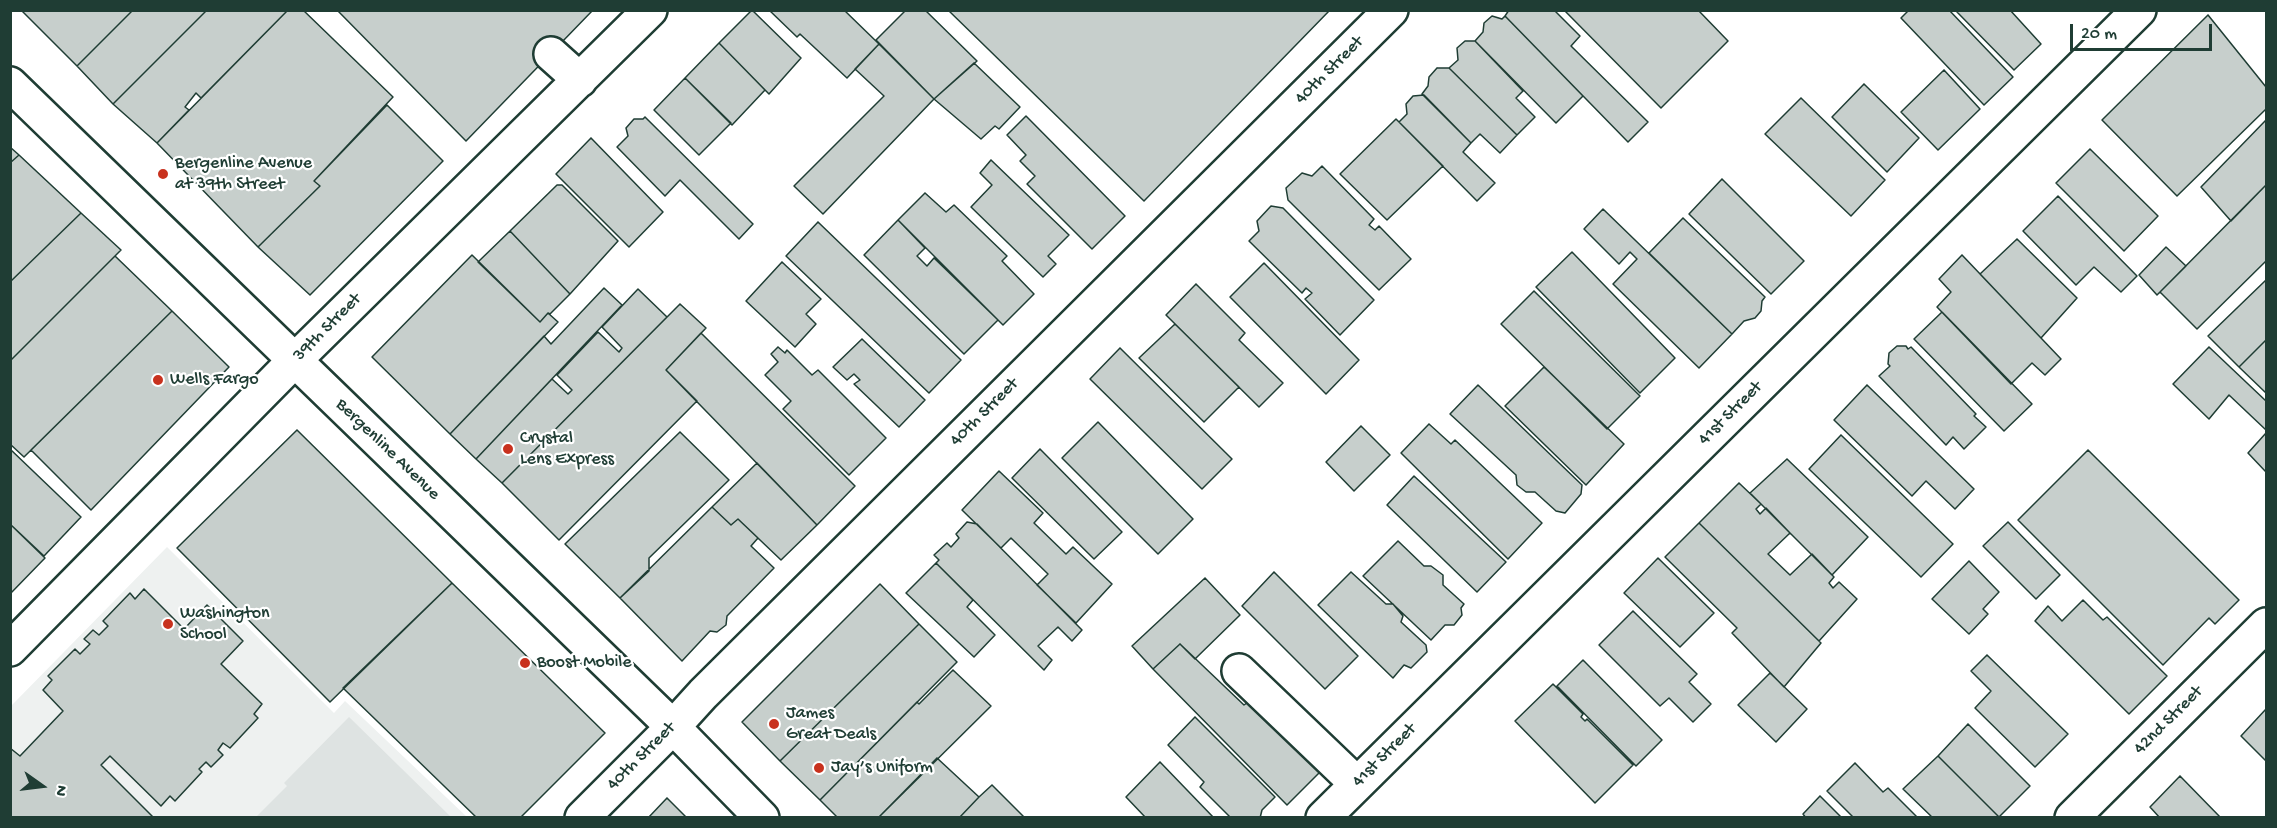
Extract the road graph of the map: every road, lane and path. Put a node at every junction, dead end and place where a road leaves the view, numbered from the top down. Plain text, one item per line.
1 (650, 10) edge
2 (1391, 10) edge
3 (2139, 10) edge
4 (543, 61) dead end
5 (10, 84) edge
6 (571, 88) junction
7 (294, 361) junction
8 (2266, 625) edge
9 (10, 648) edge
10 (1239, 671) dead end
11 (673, 727) junction
12 (1357, 784) junction
13 (582, 818) edge
14 (762, 818) edge
15 (1323, 818) edge
16 (2072, 818) edge

1 - 6 street, 39th Street
2 - 11 street, 40th Street
3 - 12 street, 41st Street
4 - 6 street
5 - 7 street, Bergenline Avenue
6 - 7 street, 39th Street
7 - 9 street, 39th Street
7 - 11 street, Bergenline Avenue
8 - 16 street, 42nd Street
10 - 12 street
11 - 13 street, 40th Street
11 - 14 street, Bergenline Avenue
12 - 15 street, 41st Street

